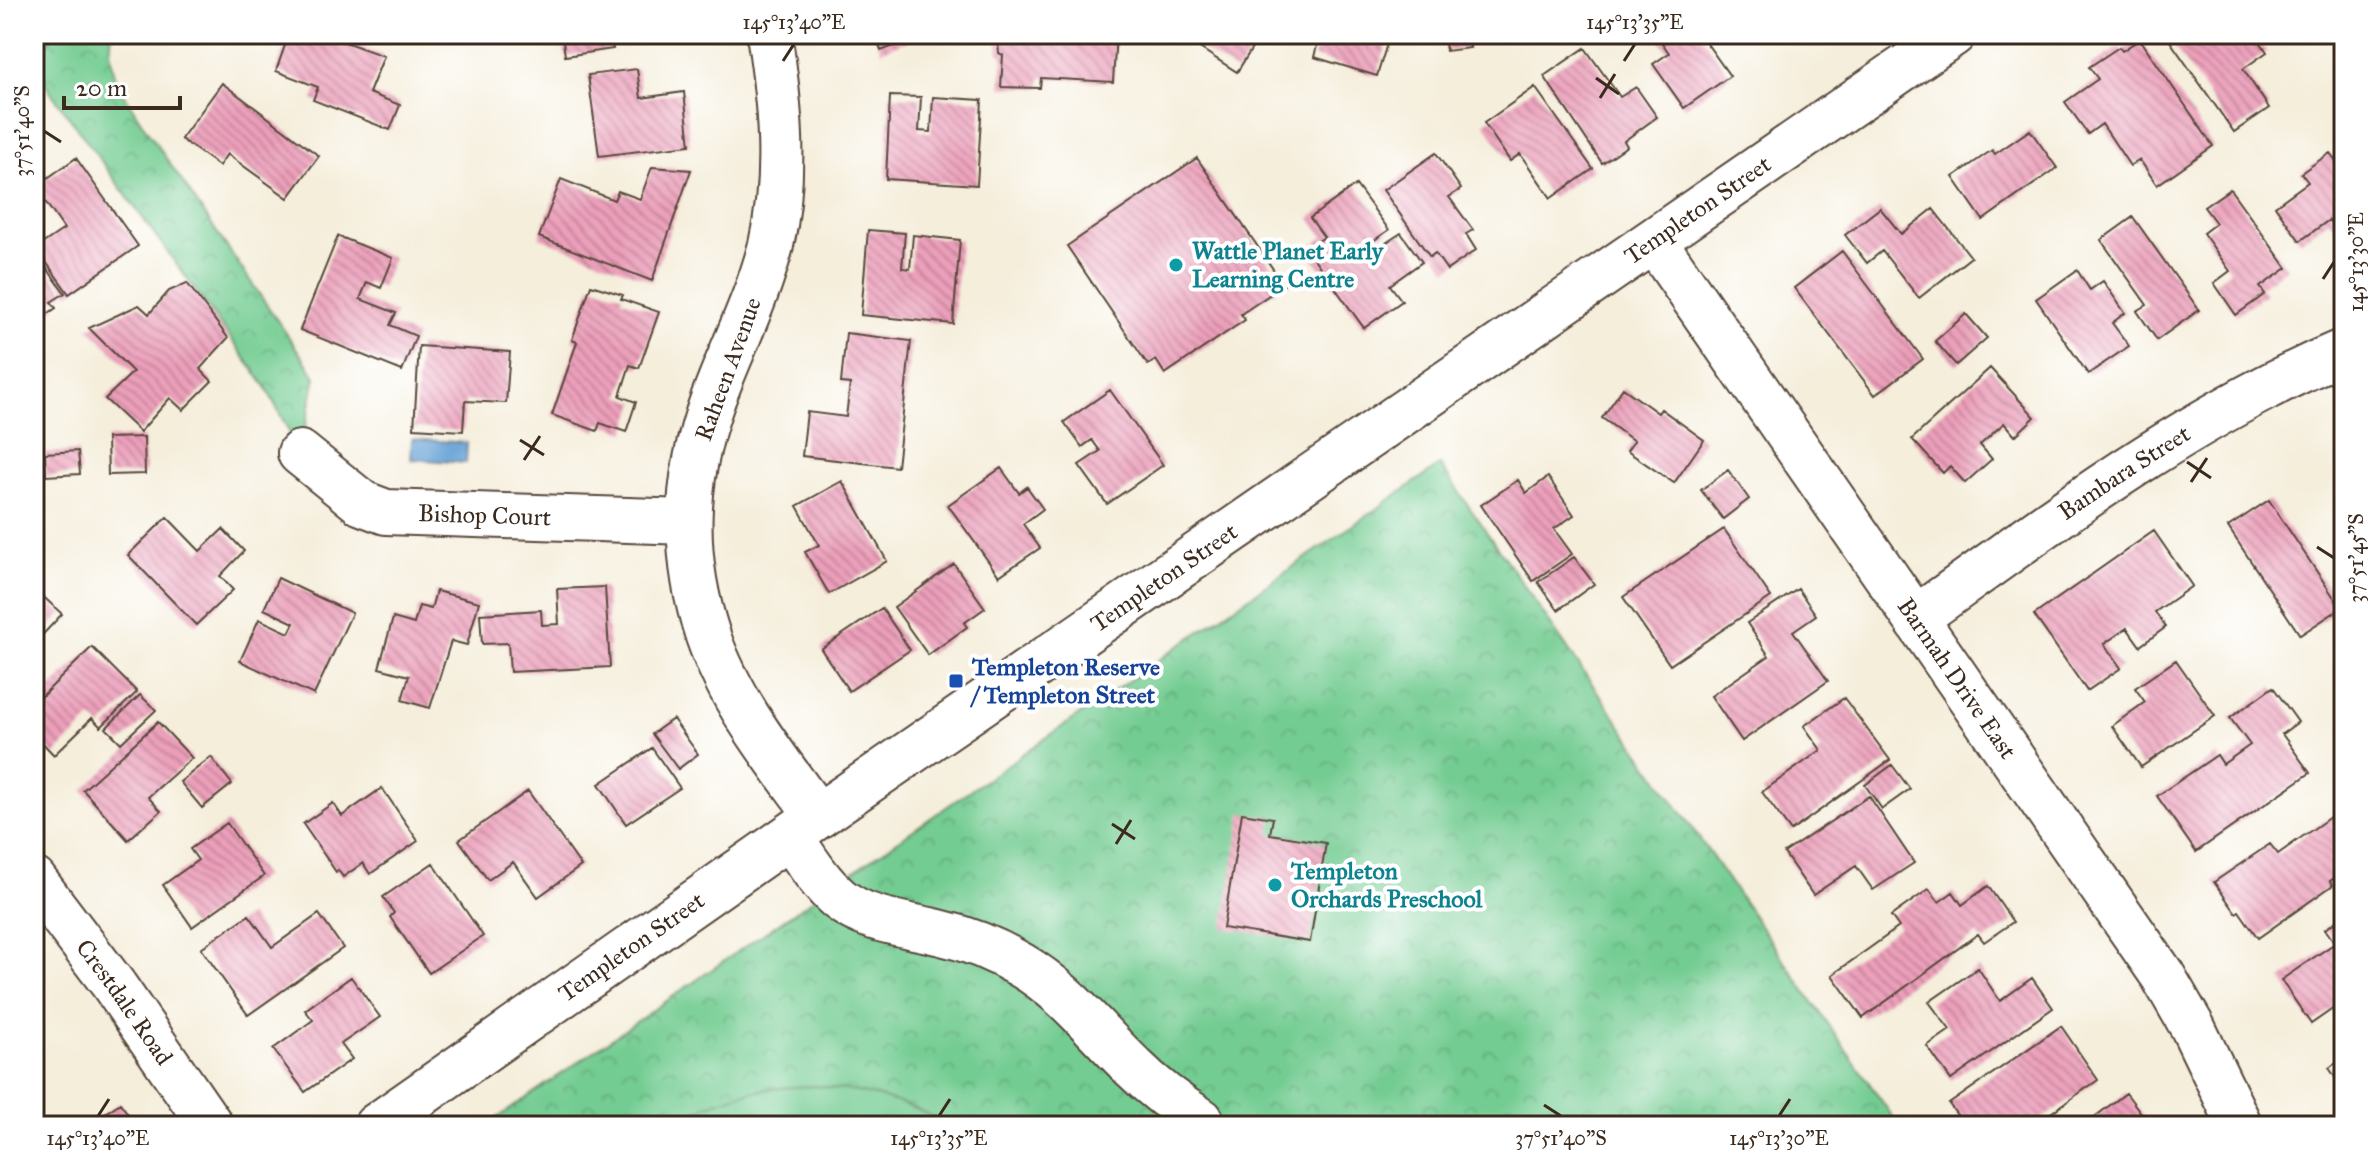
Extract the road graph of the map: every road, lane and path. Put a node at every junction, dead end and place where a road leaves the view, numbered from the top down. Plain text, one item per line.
1 (769, 34) edge
2 (1953, 34) edge
3 (1654, 241) junction
4 (2344, 351) edge
5 (300, 453) dead end
6 (688, 522) junction
7 (1916, 618) junction
8 (804, 826) junction
9 (34, 880) edge
10 (1201, 1120) dead end
11 (211, 1126) edge
12 (376, 1126) edge
13 (2240, 1126) edge

1 - 6 street, Raheen Avenue
2 - 3 street, Templeton Street
3 - 7 street, Barmah Drive East
3 - 8 street, Templeton Street
4 - 7 street, Bambara Street
5 - 6 street, Bishop Court
6 - 8 street, Raheen Avenue
7 - 13 street, Barmah Drive East
8 - 10 street, Raheen Avenue
8 - 12 street, Templeton Street
9 - 11 street, Crestdale Road

